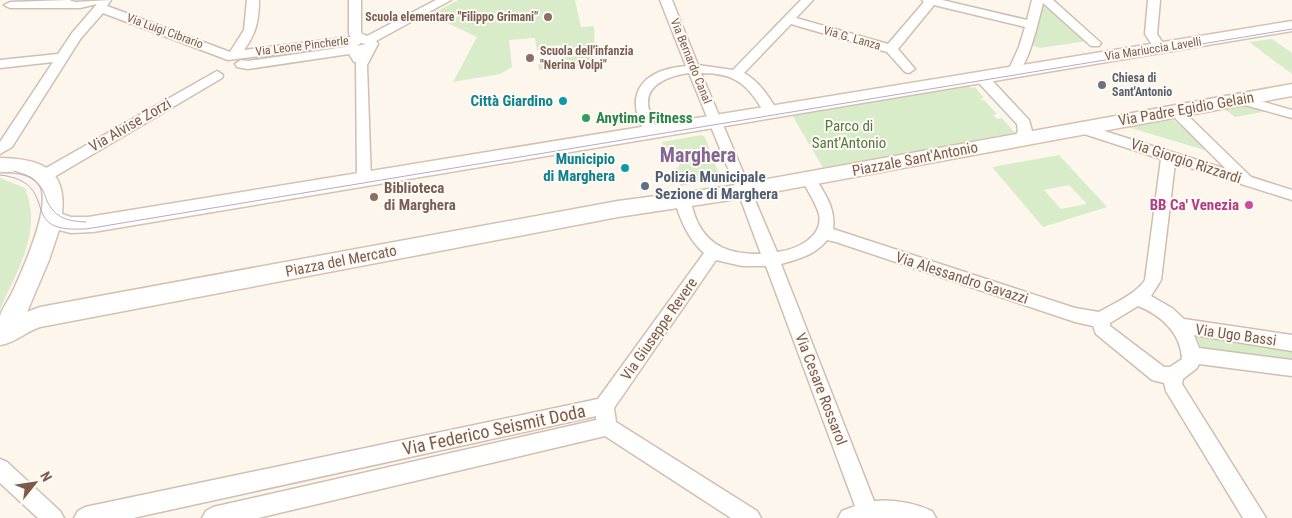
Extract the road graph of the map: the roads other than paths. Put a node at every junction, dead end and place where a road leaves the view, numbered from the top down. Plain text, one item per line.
1 (41, 0) edge
2 (253, 0) edge
3 (356, 0) edge
4 (446, 0) edge
5 (666, 0) edge
6 (807, 0) edge
7 (930, 0) edge
8 (1038, 0) edge
9 (1046, 0) edge
10 (1154, 0) edge
11 (68, 3) edge
12 (101, 3) edge
13 (5, 6) edge
14 (788, 19) junction
15 (1031, 25) junction
16 (1292, 26) edge
17 (76, 36) junction
18 (366, 42) junction
19 (1095, 43) dead end
20 (1160, 48) junction
21 (892, 49) junction
22 (353, 50) junction
23 (63, 57) junction
24 (230, 63) junction
25 (0, 64) edge
26 (361, 65) junction
27 (693, 68) junction
28 (909, 69) dead end
29 (1014, 72) junction
30 (736, 74) junction
31 (981, 77) junction
32 (1292, 90) edge
33 (1239, 99) junction
34 (1175, 111) junction
35 (771, 112) junction
36 (1292, 114) edge
37 (717, 121) junction
38 (16, 126) junction
39 (0, 128) edge
40 (1080, 128) junction
41 (1022, 130) junction
42 (652, 133) junction
43 (3, 146) edge
44 (1169, 156) junction
45 (0, 165) edge
46 (22, 166) junction
47 (44, 176) junction
48 (808, 178) junction
49 (364, 180) junction
50 (1245, 180) junction
51 (745, 190) junction
52 (1292, 195) edge
53 (682, 199) junction
54 (52, 216) junction
55 (824, 234) junction
56 (714, 252) junction
57 (772, 259) junction
58 (1136, 298) junction
59 (1101, 320) junction
60 (1181, 326) junction
61 (1, 336) edge
62 (1292, 343) edge
63 (1192, 355) junction
64 (1292, 368) edge
65 (1174, 376) junction
66 (604, 406) junction
67 (607, 427) junction
68 (0, 469) edge
69 (862, 516) edge
70 (53, 518) edge
71 (85, 518) edge
72 (213, 518) edge
73 (750, 518) edge
74 (925, 518) edge
75 (1254, 518) edge

1 - 13 street
2 - 24 street
3 - 18 street
4 - 18 street
5 - 27 street, Via Bernardo Canal
6 - 14 street
7 - 15 street
7 - 21 street
8 - 15 street
9 - 19 street
10 - 20 street
11 - 12 street
11 - 13 street
11 - 17 street
12 - 17 street
12 - 24 street, Via Luigi Cibrario
14 - 21 street, Via G. Lanza
14 - 30 street
15 - 29 street
16 - 20 street, Via Mariuccia Lavelli
17 - 23 street
18 - 22 street
18 - 24 street, Via Leone Pincherle
18 - 26 street
20 - 29 street, Via Mariuccia Lavelli
21 - 28 street, Via G. Lanza
22 - 24 street, Via Leone Pincherle
22 - 26 street
23 - 25 street
23 - 38 street
24 - 47 street, Via Alvise Zorzi
26 - 49 street
27 - 30 street
27 - 37 street, Via Bernardo Canal
27 - 42 street
29 - 31 street
30 - 35 street
31 - 35 street
31 - 41 street
32 - 33 street, Via Padre Egidio Gelain
33 - 34 street, Via Padre Egidio Gelain
33 - 36 street
34 - 40 street, Via Padre Egidio Gelain
34 - 50 street
35 - 37 street
37 - 42 street
37 - 51 street, Via Bernardo Canal
38 - 39 street
38 - 43 street
40 - 41 street, Piazzale Sant'Antonio
40 - 44 street, Via Giorgio Rizzardi
41 - 48 street, Piazzale Sant'Antonio
42 - 49 street
43 - 46 street
44 - 50 street, Via Giorgio Rizzardi
44 - 58 street
45 - 46 street
46 - 47 street
47 - 54 street
48 - 51 street, Piazzale Sant'Antonio
48 - 55 street
49 - 54 street
50 - 52 street, Via Giorgio Rizzardi
51 - 53 street, Piazza del Mercato
51 - 57 street, Via Cesare Rossarol
53 - 56 street
53 - 61 street, Piazza del Mercato
54 - 61 street
55 - 57 street
55 - 59 street, Via Alessandro Gavazzi
56 - 57 street
56 - 66 street, Via Giuseppe Revere
57 - 69 street, Via Cesare Rossarol
58 - 59 street
58 - 60 street
59 - 65 street
60 - 62 street, Via Ugo Bassi
60 - 63 street
63 - 64 street, Via Ugo Bassi
63 - 65 street
65 - 75 street
66 - 67 street, Via Federico Seismit Doda
66 - 71 street, Via Federico Seismit Doda
67 - 72 street, Via Federico Seismit Doda
67 - 73 street
68 - 70 street
69 - 74 street

